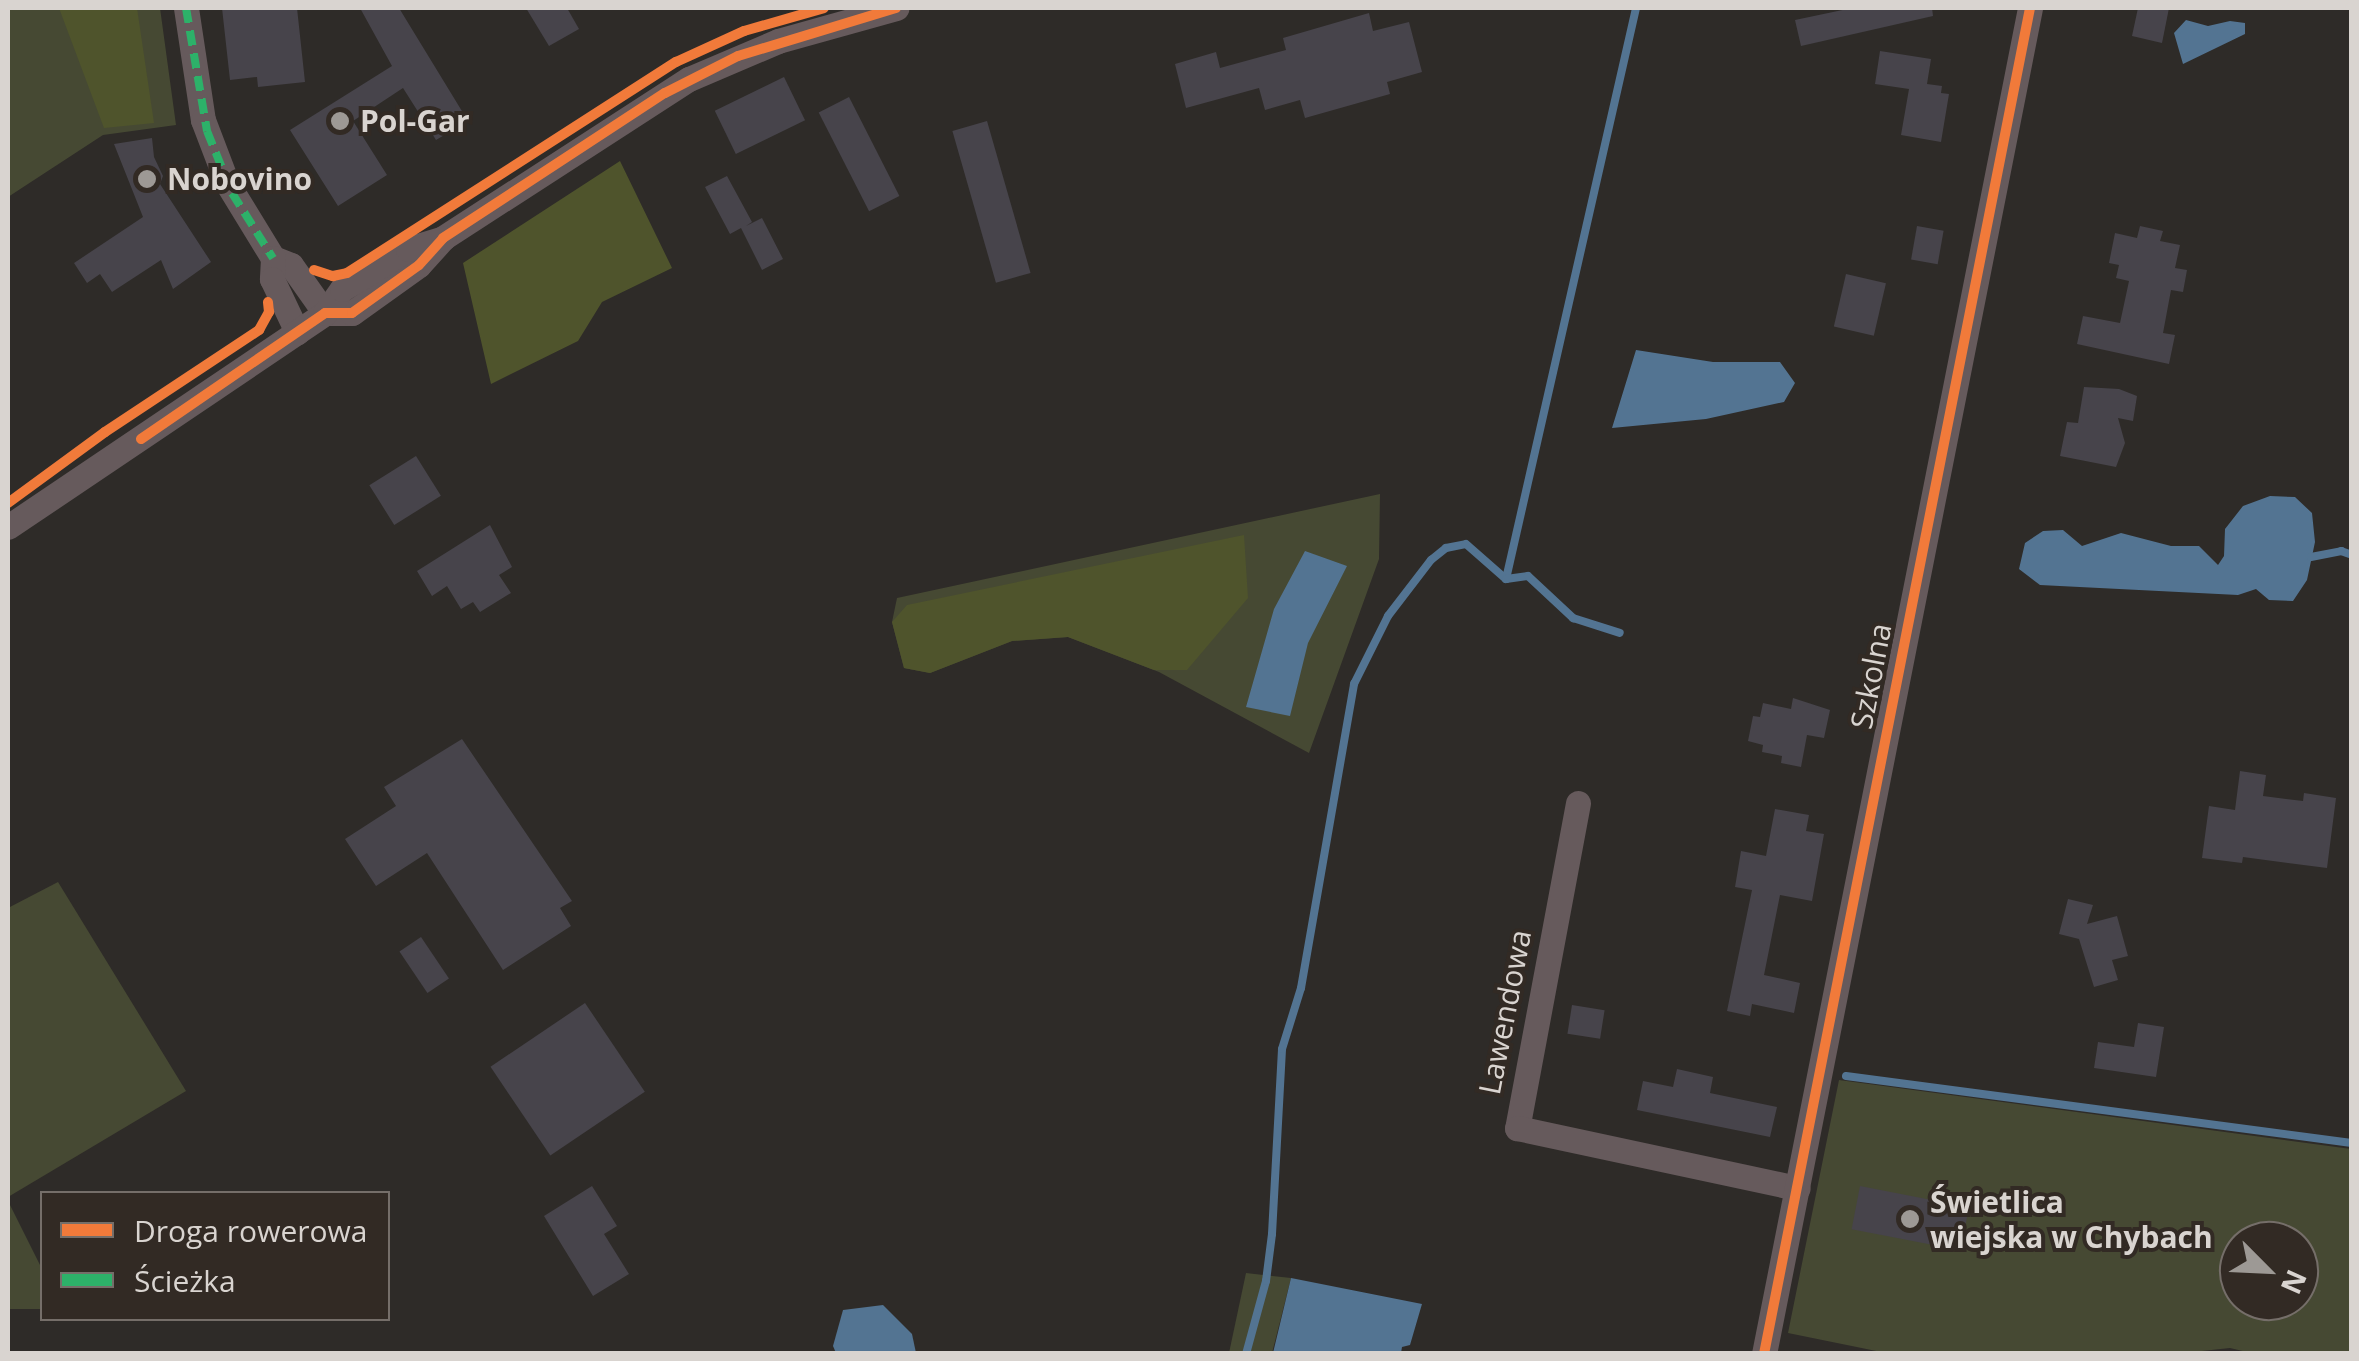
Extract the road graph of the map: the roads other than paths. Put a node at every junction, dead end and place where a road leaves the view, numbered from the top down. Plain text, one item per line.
1 (186, 8) edge
2 (896, 8) edge
3 (2030, 8) edge
4 (273, 258) junction
5 (325, 313) junction
6 (297, 332) junction
7 (8, 526) edge
8 (1578, 804) dead end
9 (1798, 1188) junction
10 (1764, 1354) edge

1 - 4 street
2 - 5 street
3 - 9 street, Szkolna
4 - 5 street
4 - 6 street
5 - 6 street
6 - 7 street
8 - 9 street, Lawendowa
9 - 10 street, Szkolna

